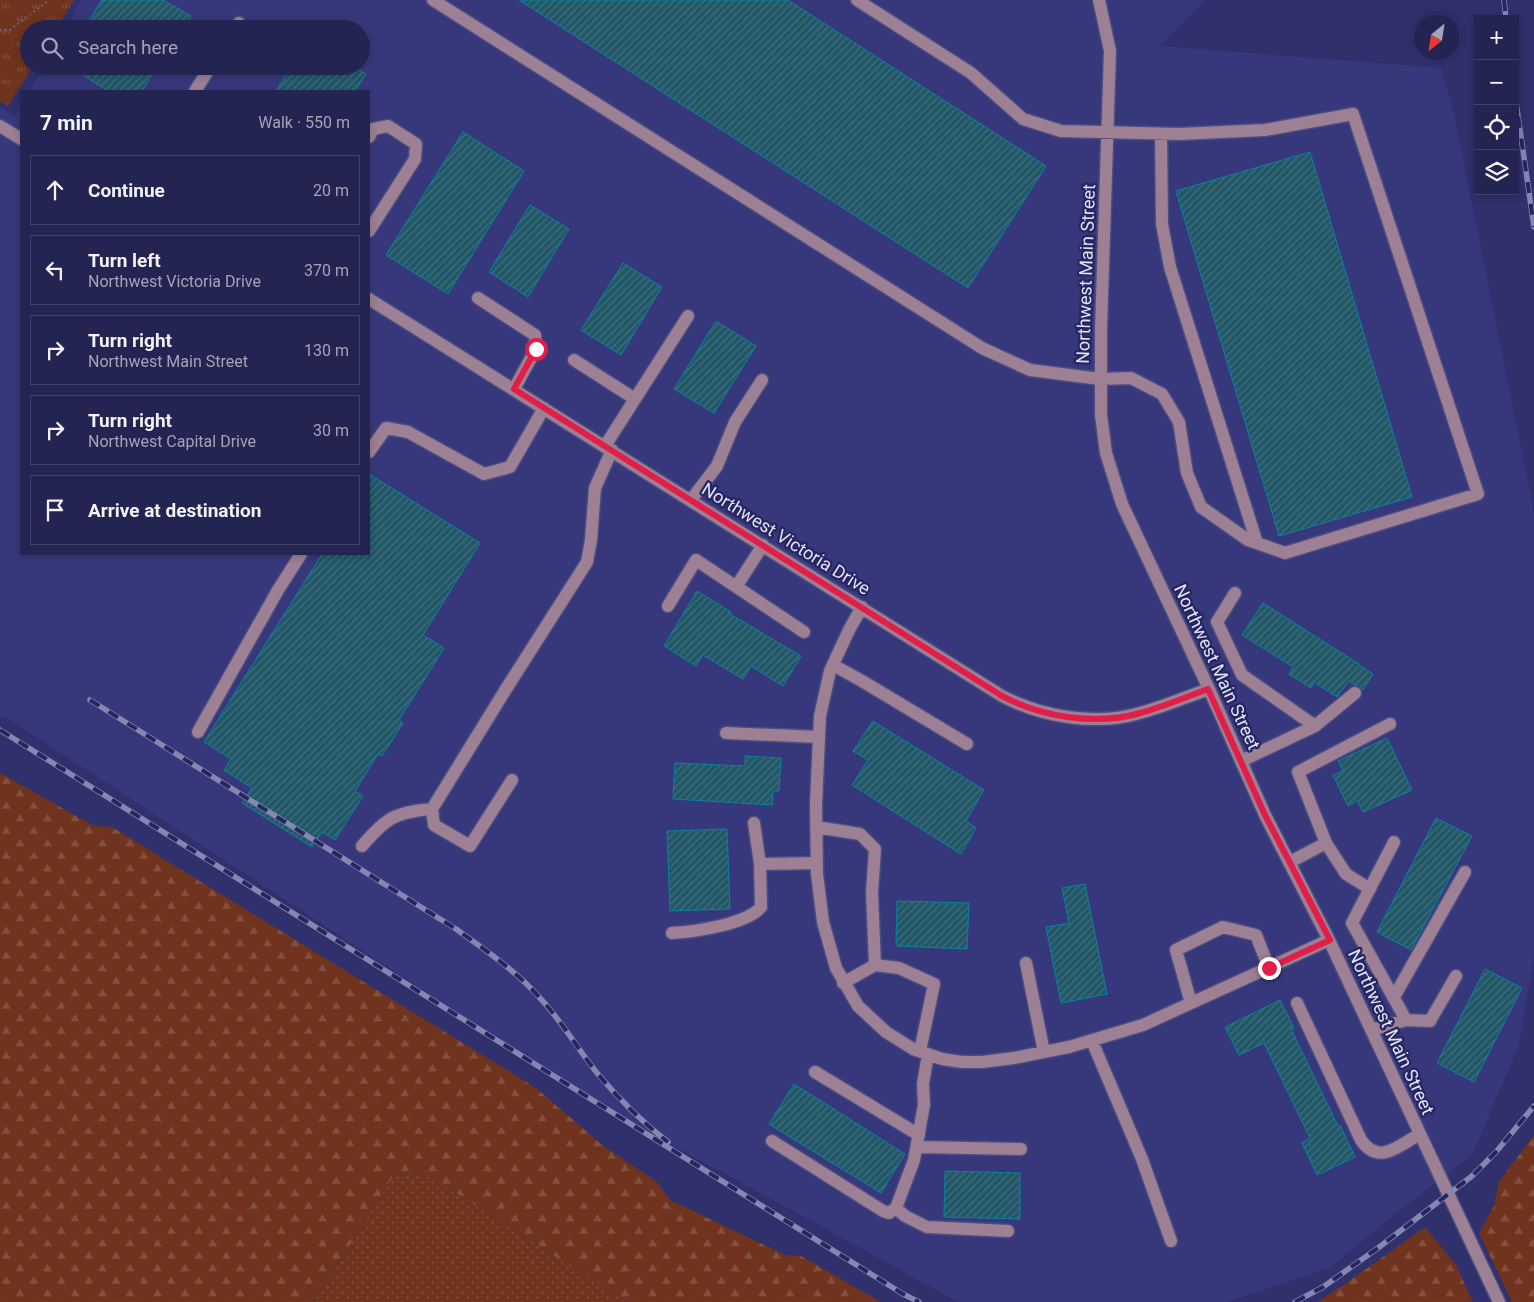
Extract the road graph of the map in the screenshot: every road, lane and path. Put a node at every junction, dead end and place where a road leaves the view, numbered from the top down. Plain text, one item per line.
1 (49, 0) edge
2 (433, 0) edge
3 (858, 0) edge
4 (1098, 0) edge
5 (23, 20) edge
6 (20, 22) edge
7 (0, 30) edge
8 (205, 75) edge
9 (196, 90) edge
10 (0, 126) edge
11 (1107, 132) junction
12 (1161, 134) junction
13 (370, 135) edge
14 (20, 138) edge
15 (370, 229) edge
16 (478, 298) dead end
17 (370, 300) edge
18 (688, 316) dead end
19 (574, 360) dead end
20 (1100, 379) junction
21 (762, 380) dead end
22 (514, 389) junction
23 (635, 399) junction
24 (544, 408) junction
25 (608, 448) junction
26 (370, 451) edge
27 (691, 500) junction
28 (1257, 543) junction
29 (763, 545) junction
30 (300, 555) edge
31 (736, 587) junction
32 (1235, 593) dead end
33 (668, 606) dead end
34 (862, 607) junction
35 (804, 632) dead end
36 (833, 665) junction
37 (1208, 689) junction
38 (1355, 692) dead end
39 (1390, 724) dead end
40 (1315, 726) junction
41 (198, 732) dead end
42 (726, 733) dead end
43 (820, 737) junction
44 (966, 744) dead end
45 (1241, 761) junction
46 (512, 780) dead end
47 (432, 809) junction
48 (754, 823) dead end
49 (816, 827) junction
50 (1394, 842) dead end
51 (1326, 843) junction
52 (362, 846) dead end
53 (1290, 862) junction
54 (817, 863) junction
55 (760, 864) junction
56 (1465, 872) dead end
57 (1370, 889) junction
58 (672, 932) dead end
59 (1330, 940) junction
60 (1026, 963) dead end
61 (875, 964) junction
62 (1269, 968) junction
63 (1456, 976) dead end
64 (843, 983) junction
65 (1394, 997) junction
66 (1297, 1002) dead end
67 (1191, 1003) junction
68 (1406, 1020) junction
69 (1371, 1030) junction
70 (1092, 1041) junction
71 (1044, 1052) junction
72 (924, 1053) junction
73 (815, 1072) dead end
74 (1420, 1134) junction
75 (772, 1141) dead end
76 (918, 1141) junction
77 (1021, 1149) dead end
78 (896, 1208) junction
79 (1008, 1231) dead end
80 (1171, 1241) dead end
81 (1499, 1302) edge

1 - 5 path
2 - 20 street
3 - 11 street
4 - 11 street, Northwest Main Street
6 - 7 path
8 - 9 street
10 - 14 street
11 - 12 street
11 - 20 street, Northwest Main Street
12 - 28 street
12 - 28 street
13 - 15 street
16 - 22 street
17 - 22 street, Northwest Victoria Drive
18 - 23 street
19 - 23 street
20 - 28 street
20 - 37 street, Northwest Main Street
21 - 27 street
22 - 24 street, Northwest Victoria Drive
23 - 25 street
24 - 25 street, Northwest Victoria Drive
24 - 26 street
25 - 27 street, Northwest Victoria Drive
25 - 47 street
27 - 29 street, Northwest Victoria Drive
29 - 31 street
29 - 34 street, Northwest Victoria Drive
30 - 41 street
31 - 33 street
31 - 35 street
32 - 40 street
34 - 36 street
34 - 37 street, Northwest Victoria Drive
36 - 43 street
36 - 44 street
37 - 45 street, Northwest Main Street
38 - 40 street
39 - 51 street
40 - 45 street
42 - 43 street
43 - 49 street
45 - 53 street, Northwest Main Street
46 - 47 street
47 - 52 street
48 - 55 street
49 - 54 street
49 - 61 street
50 - 57 street
51 - 53 street
51 - 57 street
53 - 59 street, Northwest Main Street
54 - 55 street
54 - 64 street
55 - 58 street
56 - 65 street
57 - 65 street
59 - 62 street
59 - 69 street, Northwest Main Street
60 - 71 street
61 - 64 street
61 - 72 street
62 - 67 street
62 - 67 street
63 - 68 street
64 - 72 street
65 - 68 street
66 - 74 street
67 - 70 street
68 - 69 street
69 - 74 street, Northwest Main Street
70 - 71 street
70 - 80 street
71 - 72 street
72 - 76 street
73 - 76 street
74 - 81 street, Northwest Main Street
75 - 78 street
76 - 77 street
76 - 78 street
78 - 79 street

